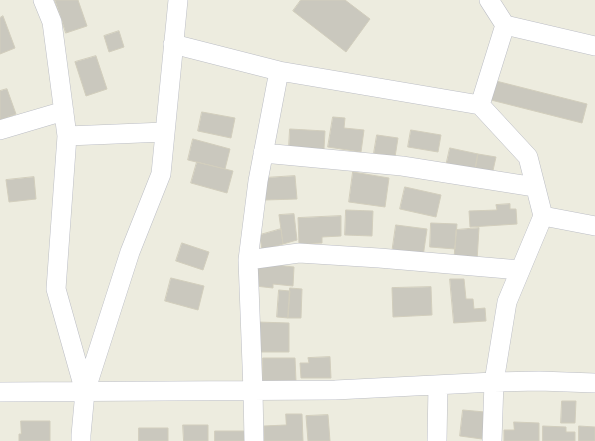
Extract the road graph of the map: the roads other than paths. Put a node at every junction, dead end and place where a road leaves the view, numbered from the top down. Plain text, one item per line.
1 (43, 0) edge
2 (178, 0) edge
3 (489, 0) edge
4 (505, 25) junction
5 (173, 44) junction
6 (595, 46) edge
7 (278, 71) junction
8 (480, 105) junction
9 (64, 110) junction
10 (0, 130) edge
11 (165, 132) junction
12 (67, 136) junction
13 (263, 153) junction
14 (535, 187) junction
15 (543, 216) junction
16 (595, 226) edge
17 (248, 260) junction
18 (520, 270) junction
19 (494, 382) junction
20 (595, 383) edge
21 (438, 385) junction
22 (254, 390) junction
23 (0, 392) edge
24 (85, 392) junction
25 (81, 441) edge
26 (254, 441) edge
27 (437, 441) edge
28 (492, 441) edge

1 - 9 street
2 - 5 street
3 - 4 street
4 - 6 street
4 - 8 street
5 - 7 street
5 - 11 street
7 - 8 street
7 - 13 street
8 - 14 street
9 - 10 street
9 - 12 street
11 - 12 street
11 - 24 street
12 - 24 street
13 - 14 street
13 - 17 street
14 - 15 street
15 - 16 street
15 - 18 street
17 - 18 street
17 - 22 street
18 - 19 street
19 - 20 street
19 - 21 street
19 - 28 street
21 - 22 street
21 - 27 street
22 - 24 street
22 - 26 street
23 - 24 street
24 - 25 street

